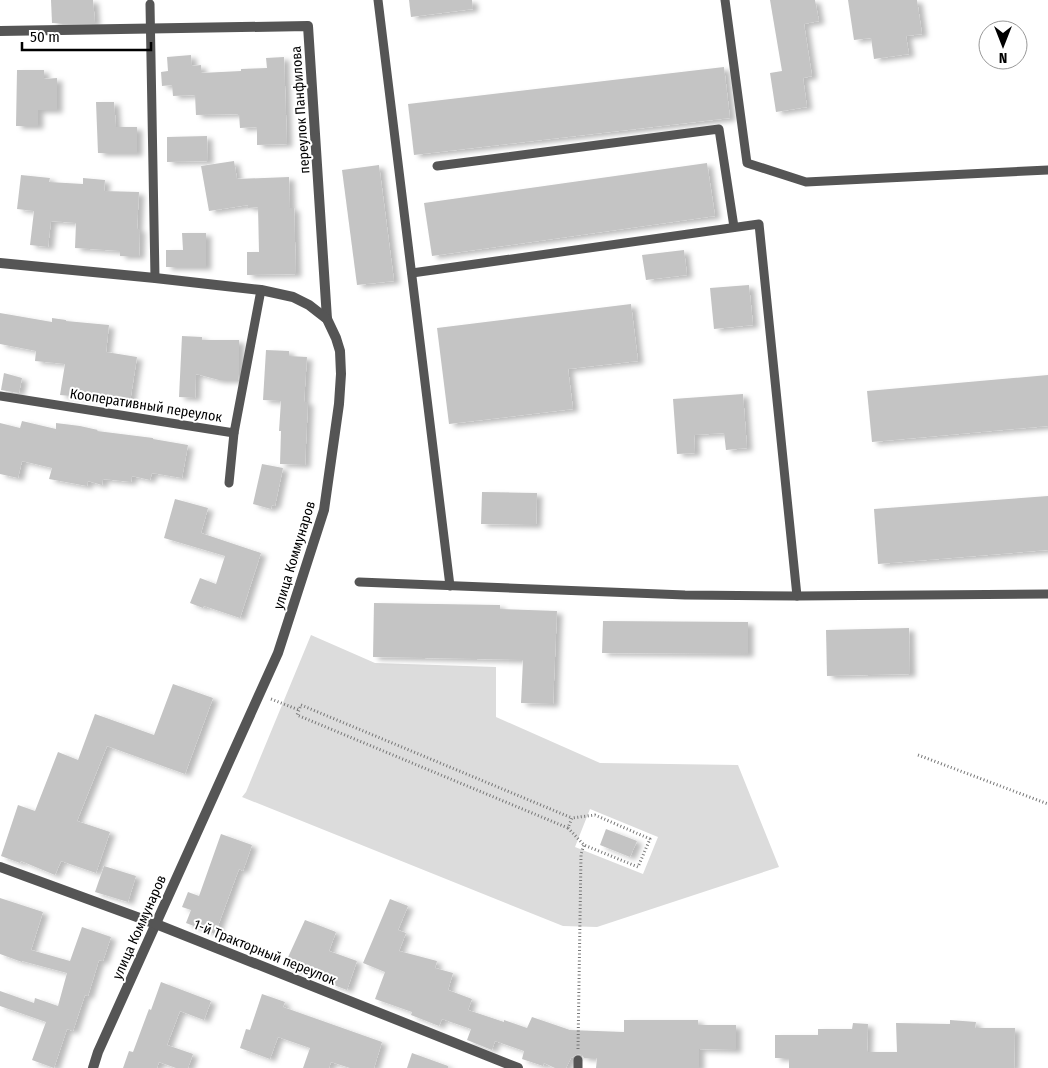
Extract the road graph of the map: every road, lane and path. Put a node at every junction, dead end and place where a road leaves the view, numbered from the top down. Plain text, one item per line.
1 (378, 0) edge
2 (725, 0) edge
3 (150, 4) dead end
4 (151, 29) junction
5 (0, 31) edge
6 (437, 166) dead end
7 (1048, 170) edge
8 (734, 228) junction
9 (0, 263) edge
10 (412, 273) junction
11 (155, 278) junction
12 (261, 290) junction
13 (327, 319) junction
14 (0, 396) edge
15 (234, 432) junction
16 (229, 483) dead end
17 (359, 582) dead end
18 (450, 586) junction
19 (1048, 594) edge
20 (797, 596) junction
21 (284, 704) dead end
22 (298, 710) junction
23 (918, 755) dead end
24 (1048, 804) edge
25 (572, 818) junction
26 (568, 828) junction
27 (584, 845) junction
28 (0, 866) edge
29 (156, 924) junction
30 (578, 1064) edge
31 (93, 1068) edge
32 (518, 1068) edge

1 - 10 lane
2 - 7 lane
3 - 4 lane
4 - 5 street, переулок Панфилова
4 - 11 lane
4 - 13 street, переулок Панфилова
6 - 8 lane
8 - 10 lane
8 - 20 lane
9 - 11 street, улица Коммунаров
10 - 18 lane
11 - 12 street, улица Коммунаров
12 - 13 street, улица Коммунаров
12 - 15 lane, Кооперативный переулок
13 - 29 street, улица Коммунаров
14 - 15 lane, Кооперативный переулок
15 - 16 lane
17 - 18 lane
18 - 20 lane
19 - 20 lane
21 - 22 path
22 - 25 path
22 - 26 path
23 - 24 path
25 - 26 path
25 - 27 path
26 - 27 path
27 - 30 path
28 - 29 street, 1-й Тракторный переулок
29 - 31 street, улица Коммунаров
29 - 32 street, 1-й Тракторный переулок

